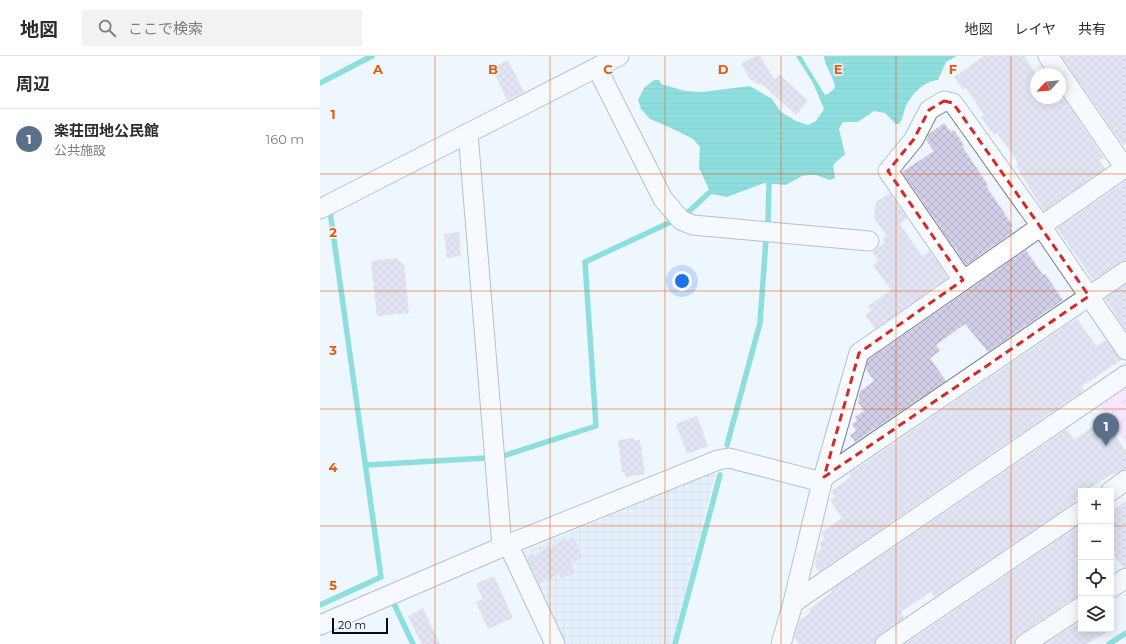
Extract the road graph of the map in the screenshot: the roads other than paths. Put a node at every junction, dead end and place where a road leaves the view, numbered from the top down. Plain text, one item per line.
1 (1048, 56) edge
2 (616, 57) edge
3 (597, 68) junction
4 (468, 133) junction
5 (1126, 168) edge
6 (320, 209) edge
7 (1041, 226) junction
8 (869, 240) dead end
9 (1126, 271) edge
10 (963, 280) junction
11 (1089, 296) junction
12 (1126, 350) edge
13 (1126, 375) edge
14 (823, 479) junction
15 (1126, 480) edge
16 (1114, 488) edge
17 (1078, 513) edge
18 (505, 546) junction
19 (1126, 578) edge
20 (1114, 586) edge
21 (793, 603) junction
22 (1078, 609) edge
23 (320, 625) edge
24 (555, 644) edge
25 (781, 644) edge
26 (885, 644) edge
27 (1025, 644) edge

1 - 5 street
2 - 3 street
3 - 4 street
3 - 8 street
4 - 6 street
4 - 18 street
5 - 7 street
7 - 10 street
7 - 10 street
7 - 11 street
9 - 11 street
10 - 14 street
11 - 12 street
11 - 14 street
13 - 21 street
14 - 18 street
14 - 21 street
15 - 16 street
17 - 26 street
18 - 23 street
18 - 24 street
19 - 20 street
21 - 25 street
22 - 27 street

